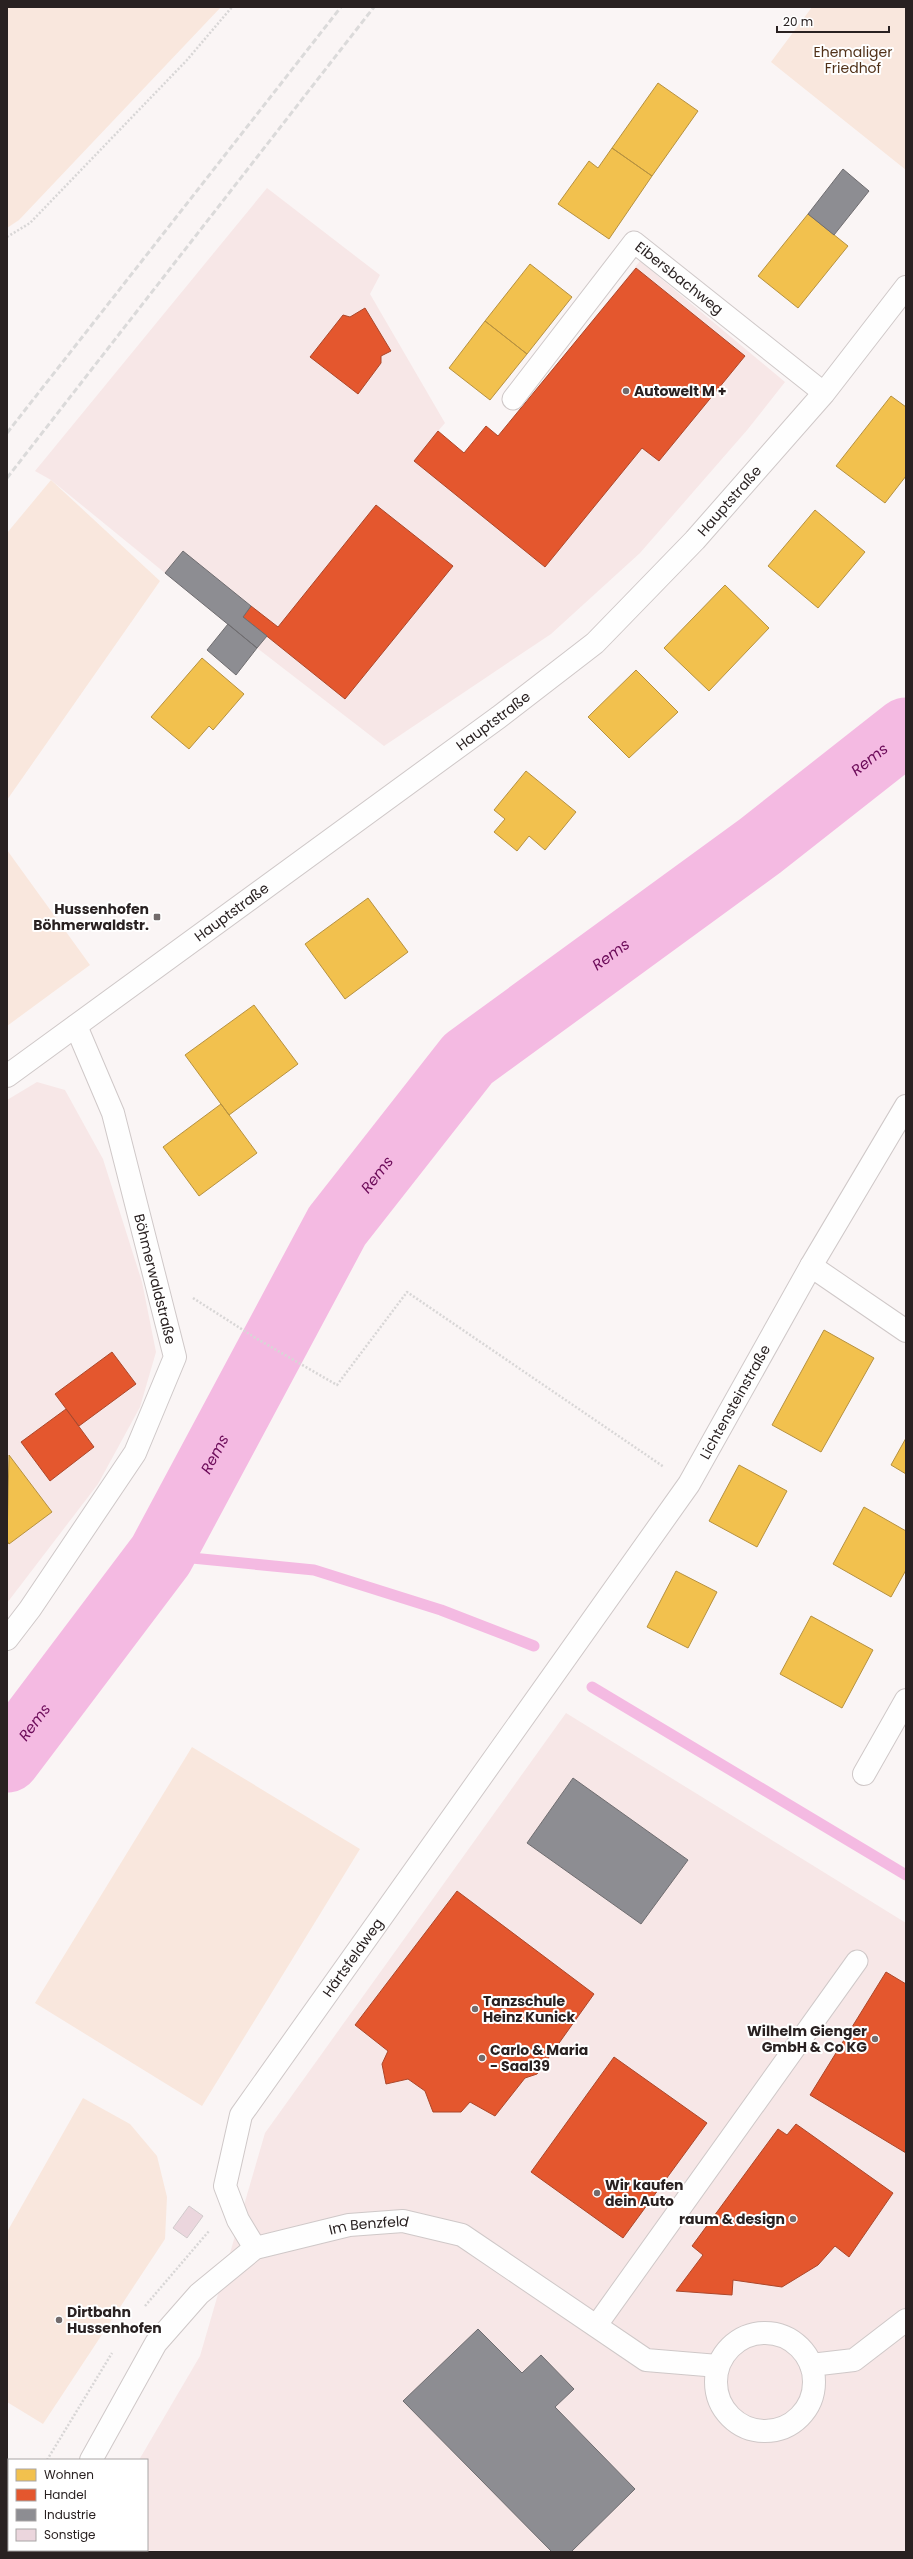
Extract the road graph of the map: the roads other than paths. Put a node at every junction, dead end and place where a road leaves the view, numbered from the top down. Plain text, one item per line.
1 (906, 287) edge
2 (824, 393) junction
3 (513, 399) dead end
4 (76, 1026) junction
5 (7, 1076) edge
6 (906, 1106) edge
7 (811, 1266) junction
8 (906, 1331) edge
9 (7, 1640) edge
10 (547, 1686) joint
11 (906, 1700) edge
12 (864, 1774) dead end
13 (857, 1961) dead end
14 (255, 2248) junction
15 (906, 2320) edge
16 (596, 2326) junction
17 (811, 2365) junction
18 (718, 2366) junction
19 (92, 2459) edge

1 - 2 street, Hauptstraße
2 - 3 lane, Eibersbachweg
2 - 4 street, Hauptstraße
4 - 5 street, Hauptstraße
4 - 9 street, Böhmerwaldstraße
6 - 7 street, Lichtensteinstraße
7 - 8 street
7 - 10 street, Lichtensteinstraße
10 - 14 street, Härtsfeldweg
11 - 12 street
13 - 16 lane
14 - 16 street, Im Benzfeld
14 - 19 street, Im Benzfeld
15 - 17 street
16 - 18 street, Im Benzfeld
17 - 18 street
17 - 18 street

